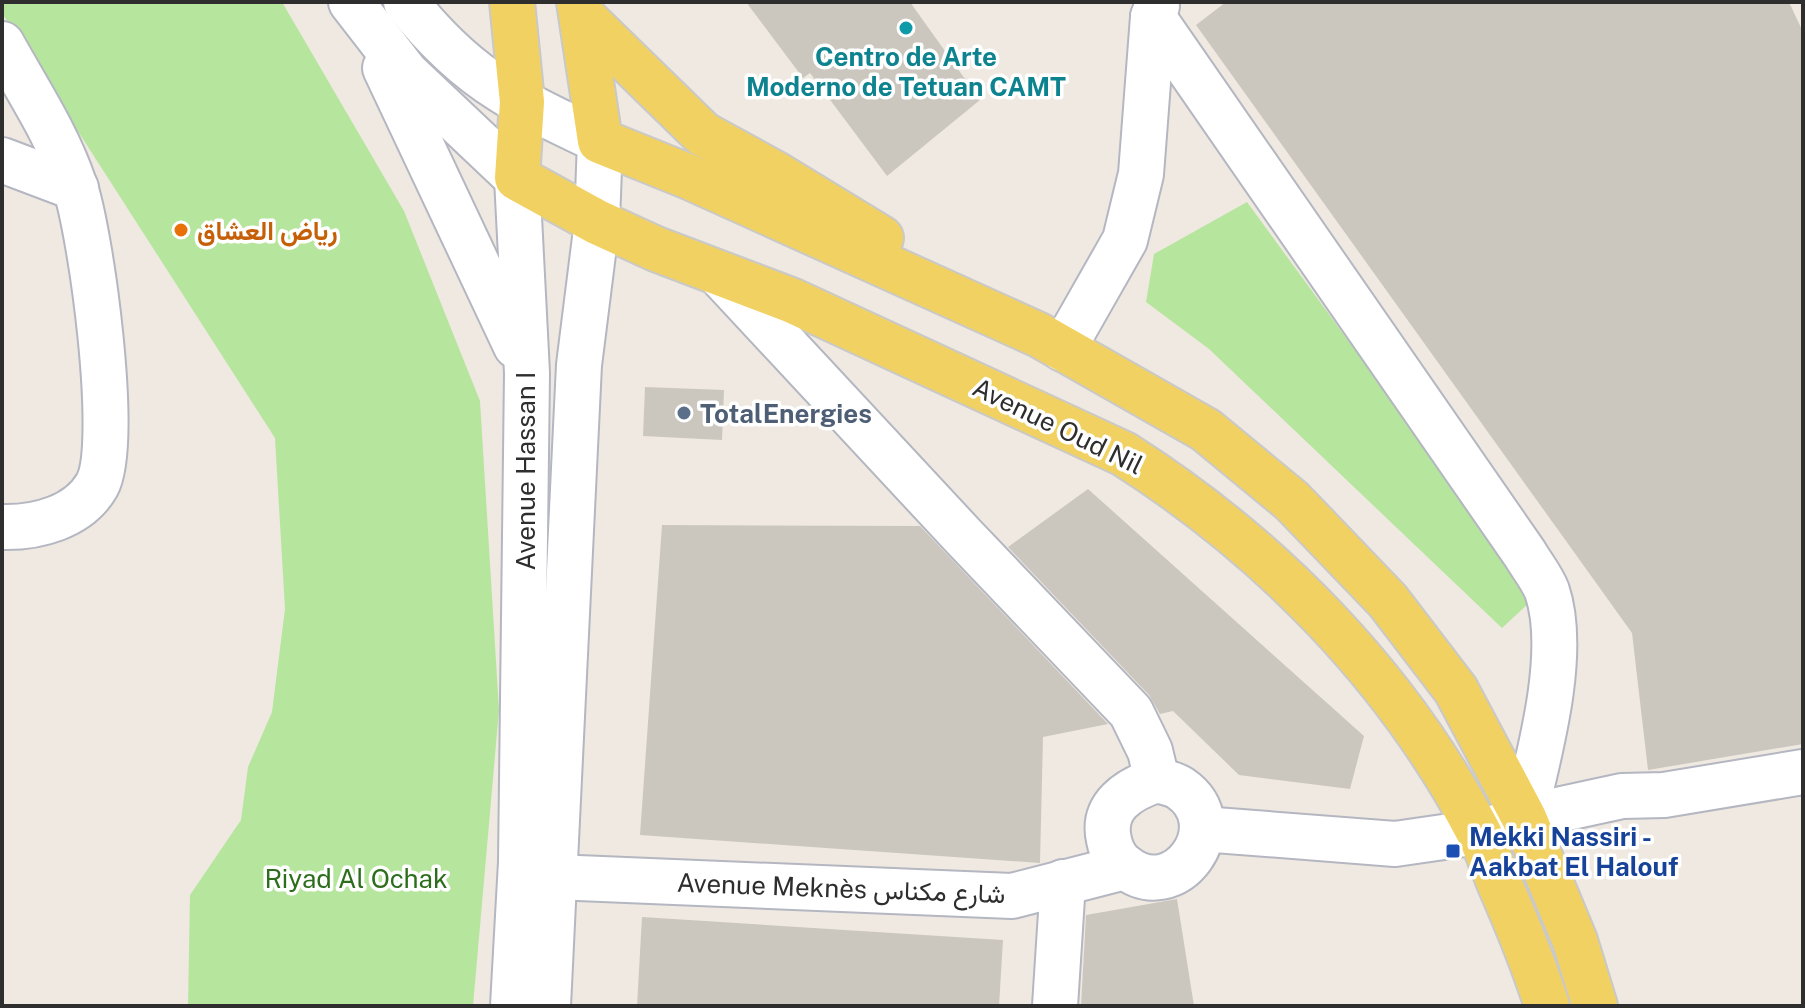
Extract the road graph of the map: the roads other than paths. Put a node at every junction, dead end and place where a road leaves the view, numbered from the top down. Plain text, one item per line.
1 (343, 2) edge
2 (351, 2) edge
3 (406, 2) edge
4 (512, 2) edge
5 (581, 10) edge
6 (1156, 10) edge
7 (2, 44) edge
8 (522, 102) junction
9 (600, 141) junction
10 (2, 160) edge
11 (517, 178) junction
12 (76, 188) junction
13 (597, 222) junction
14 (721, 276) junction
15 (1051, 342) junction
16 (527, 373) junction
17 (2, 527) edge
18 (1803, 772) edge
19 (1157, 780) junction
20 (1524, 818) junction
21 (1202, 829) junction
22 (1478, 832) junction
23 (1125, 867) junction
24 (554, 877) junction
25 (1063, 882) junction
26 (513, 1006) edge
27 (548, 1006) edge
28 (1055, 1006) edge
29 (1547, 1006) edge
30 (1595, 1006) edge

1 - 16 street
2 - 11 street
3 - 8 street
4 - 8 main road
5 - 9 main road
5 - 15 main road
6 - 15 street
6 - 20 street
7 - 12 street
8 - 9 street
8 - 11 main road
9 - 13 street, Avenue Hassan I
9 - 15 main road
10 - 12 street
11 - 13 main road, Avenue Oud Nil
11 - 16 street, Avenue Hassan I
12 - 17 street
13 - 14 main road, Avenue Oud Nil
13 - 24 street, Avenue Hassan I
14 - 19 street
14 - 22 main road, Avenue Oud Nil
15 - 20 main road
16 - 26 street, Avenue Hassan I
18 - 20 street
19 - 21 street
19 - 23 street
20 - 22 street
20 - 30 main road
21 - 22 street
21 - 23 street
22 - 29 main road, Avenue Oud Nil
23 - 25 street, Avenue Meknès شارع مكناس
24 - 25 street, Avenue Meknès شارع مكناس
24 - 27 street, Avenue Hassan I
25 - 28 street

